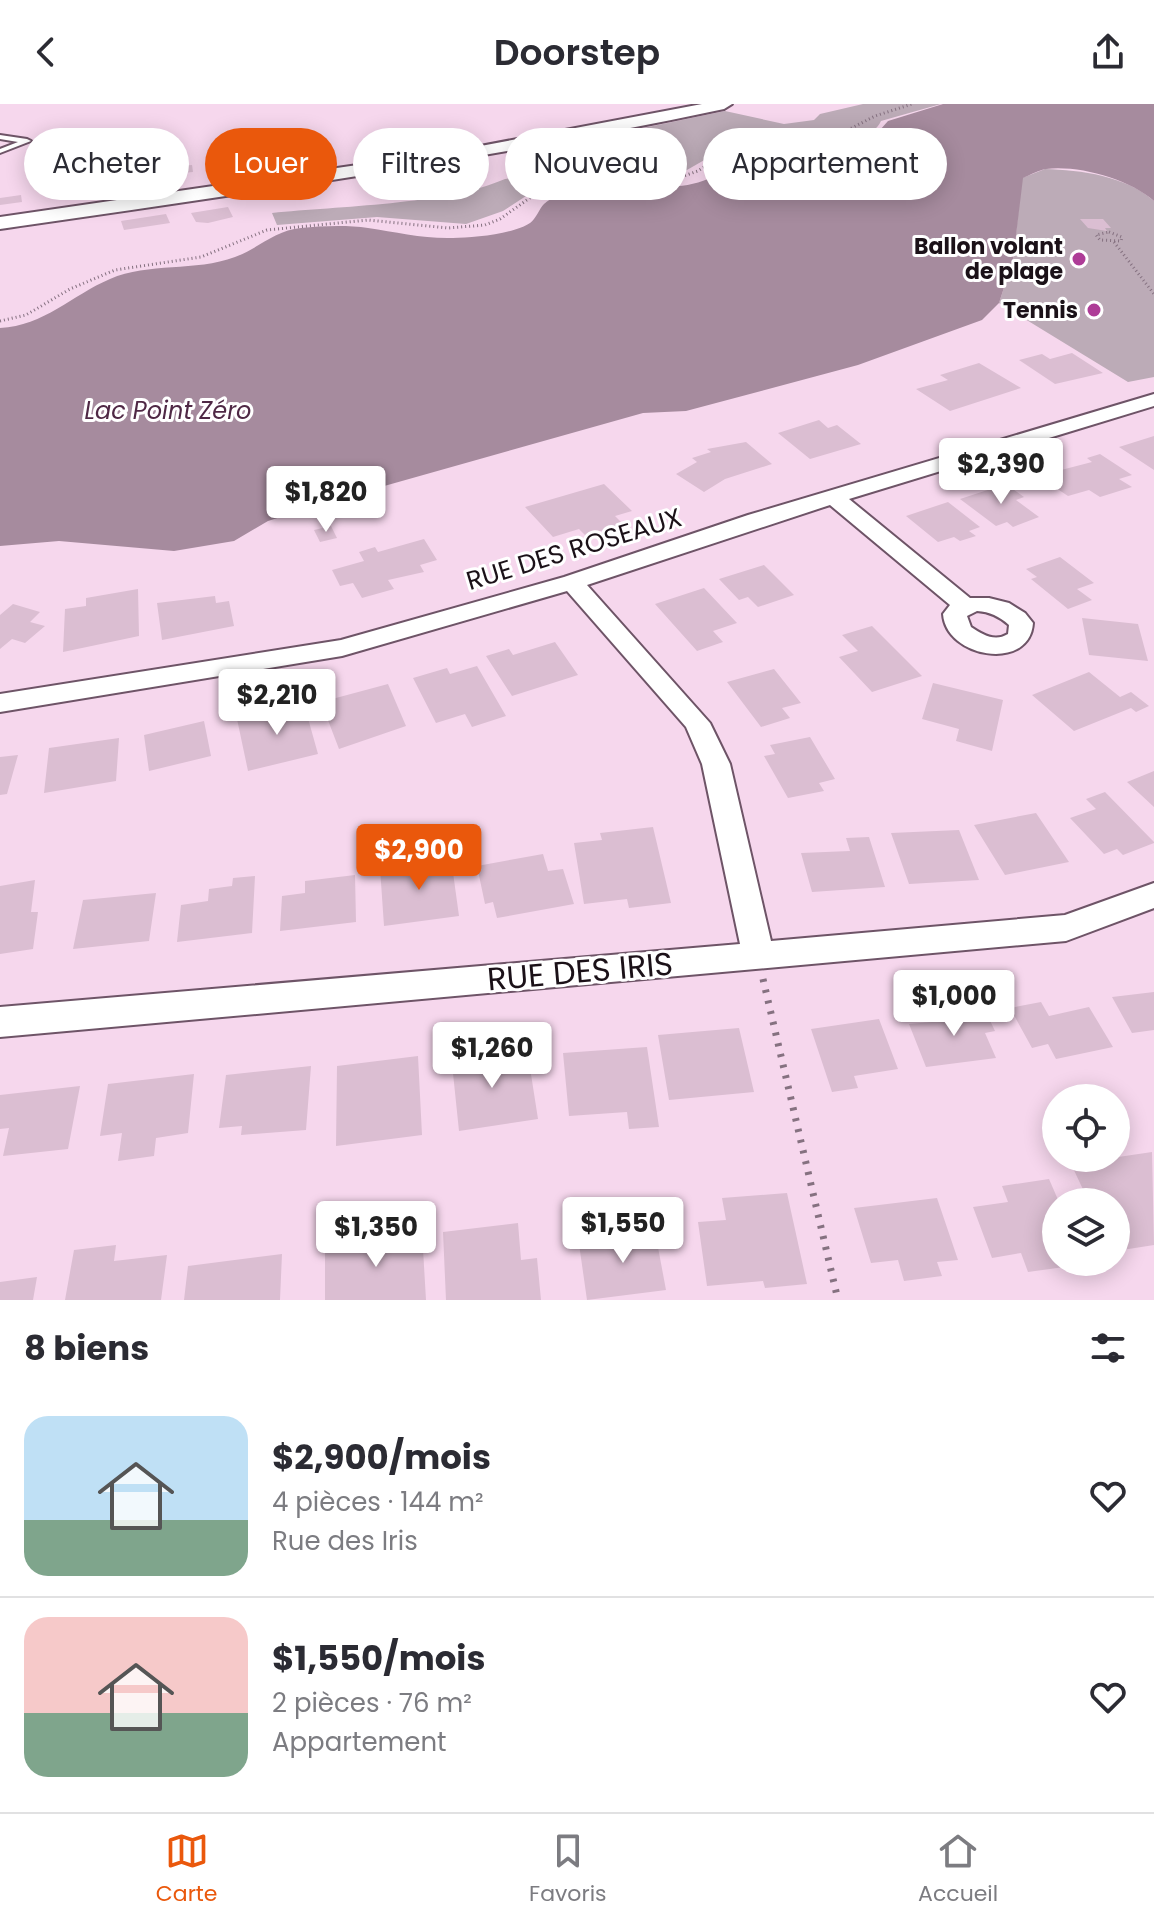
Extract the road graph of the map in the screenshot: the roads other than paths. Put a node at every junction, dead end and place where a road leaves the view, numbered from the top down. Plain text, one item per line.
1 (724, 104) edge
2 (0, 137) edge
3 (0, 151) edge
4 (0, 223) edge
5 (1154, 400) edge
6 (834, 497) junction
7 (572, 582) junction
8 (965, 606) dead end
9 (0, 703) edge
10 (1154, 895) edge
11 (758, 955) junction
12 (0, 1022) edge

1 - 4 street
2 - 3 lane
5 - 6 street, RUE DES ROSEAUX
6 - 7 street, RUE DES ROSEAUX
6 - 8 street
7 - 9 street, RUE DES ROSEAUX
7 - 11 street
10 - 11 street, RUE DES IRIS
11 - 12 street, RUE DES IRIS

